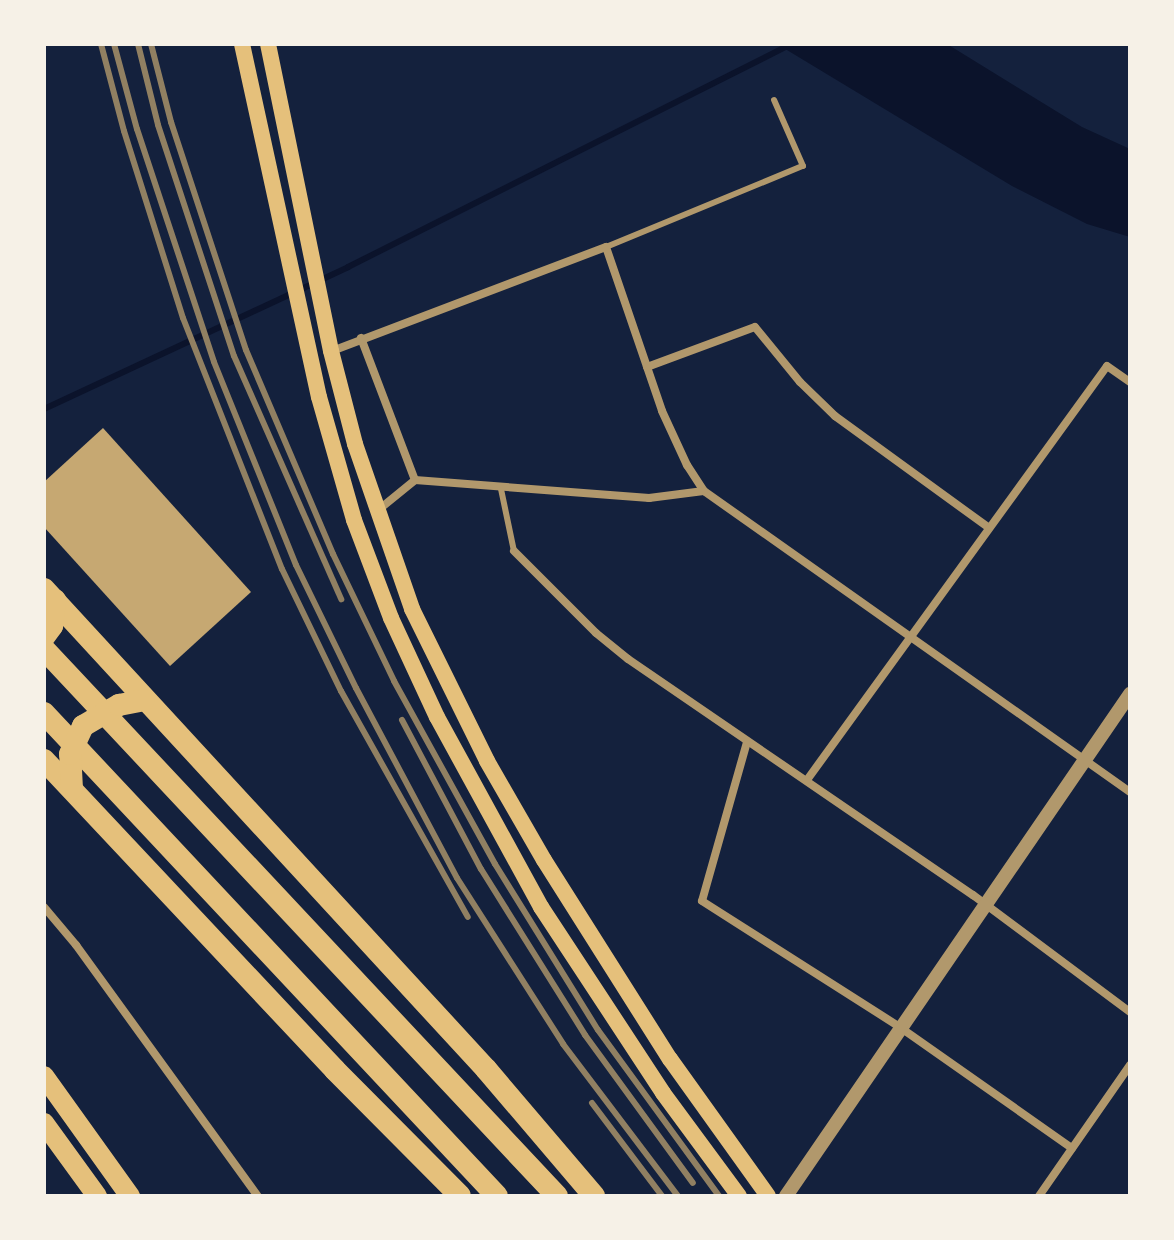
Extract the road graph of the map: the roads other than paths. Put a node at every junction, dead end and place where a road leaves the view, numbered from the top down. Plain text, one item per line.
1 (242, 44) edge
2 (268, 44) edge
3 (774, 100) dead end
4 (606, 247) junction
5 (361, 338) junction
6 (329, 343) junction
7 (647, 367) junction
8 (1130, 382) edge
9 (415, 480) junction
10 (501, 489) junction
11 (704, 491) junction
12 (377, 512) junction
13 (988, 527) junction
14 (514, 551) joint
15 (49, 594) edge
16 (44, 637) edge
17 (911, 638) junction
18 (44, 649) edge
19 (1130, 694) edge
20 (144, 700) junction
21 (44, 713) edge
22 (747, 742) junction
23 (44, 760) edge
24 (1085, 760) junction
25 (44, 769) edge
26 (807, 780) junction
27 (72, 789) junction
28 (1130, 792) edge
29 (986, 905) junction
30 (44, 907) edge
31 (1130, 1012) edge
32 (901, 1028) junction
33 (1130, 1065) edge
34 (44, 1076) edge
35 (44, 1123) edge
36 (1072, 1148) junction
37 (791, 1194) edge
38 (97, 1196) edge
39 (130, 1196) edge
40 (258, 1196) edge
41 (460, 1196) edge
42 (497, 1196) edge
43 (557, 1196) edge
44 (594, 1196) edge
45 (739, 1196) edge
46 (768, 1196) edge
47 (1039, 1196) edge

1 - 45 main road
2 - 6 main road
3 - 4 lane
4 - 5 street
4 - 7 street
5 - 6 street
5 - 9 street
6 - 12 main road
7 - 11 street
7 - 13 street
8 - 13 street
9 - 10 street
9 - 12 street
10 - 11 street
10 - 14 lane
11 - 17 street
12 - 46 main road
13 - 17 street
14 - 22 street
15 - 16 highway
15 - 20 highway
17 - 24 street
17 - 26 street
18 - 43 highway
19 - 24 street
20 - 27 highway
20 - 44 highway
21 - 42 highway
22 - 26 street
22 - 32 street
23 - 27 highway
24 - 28 street
24 - 29 street
25 - 27 highway
26 - 29 street
27 - 41 highway
29 - 31 street
29 - 32 street
30 - 40 street
32 - 36 street
32 - 37 street
33 - 36 street
34 - 39 main road
35 - 38 main road
36 - 47 street

